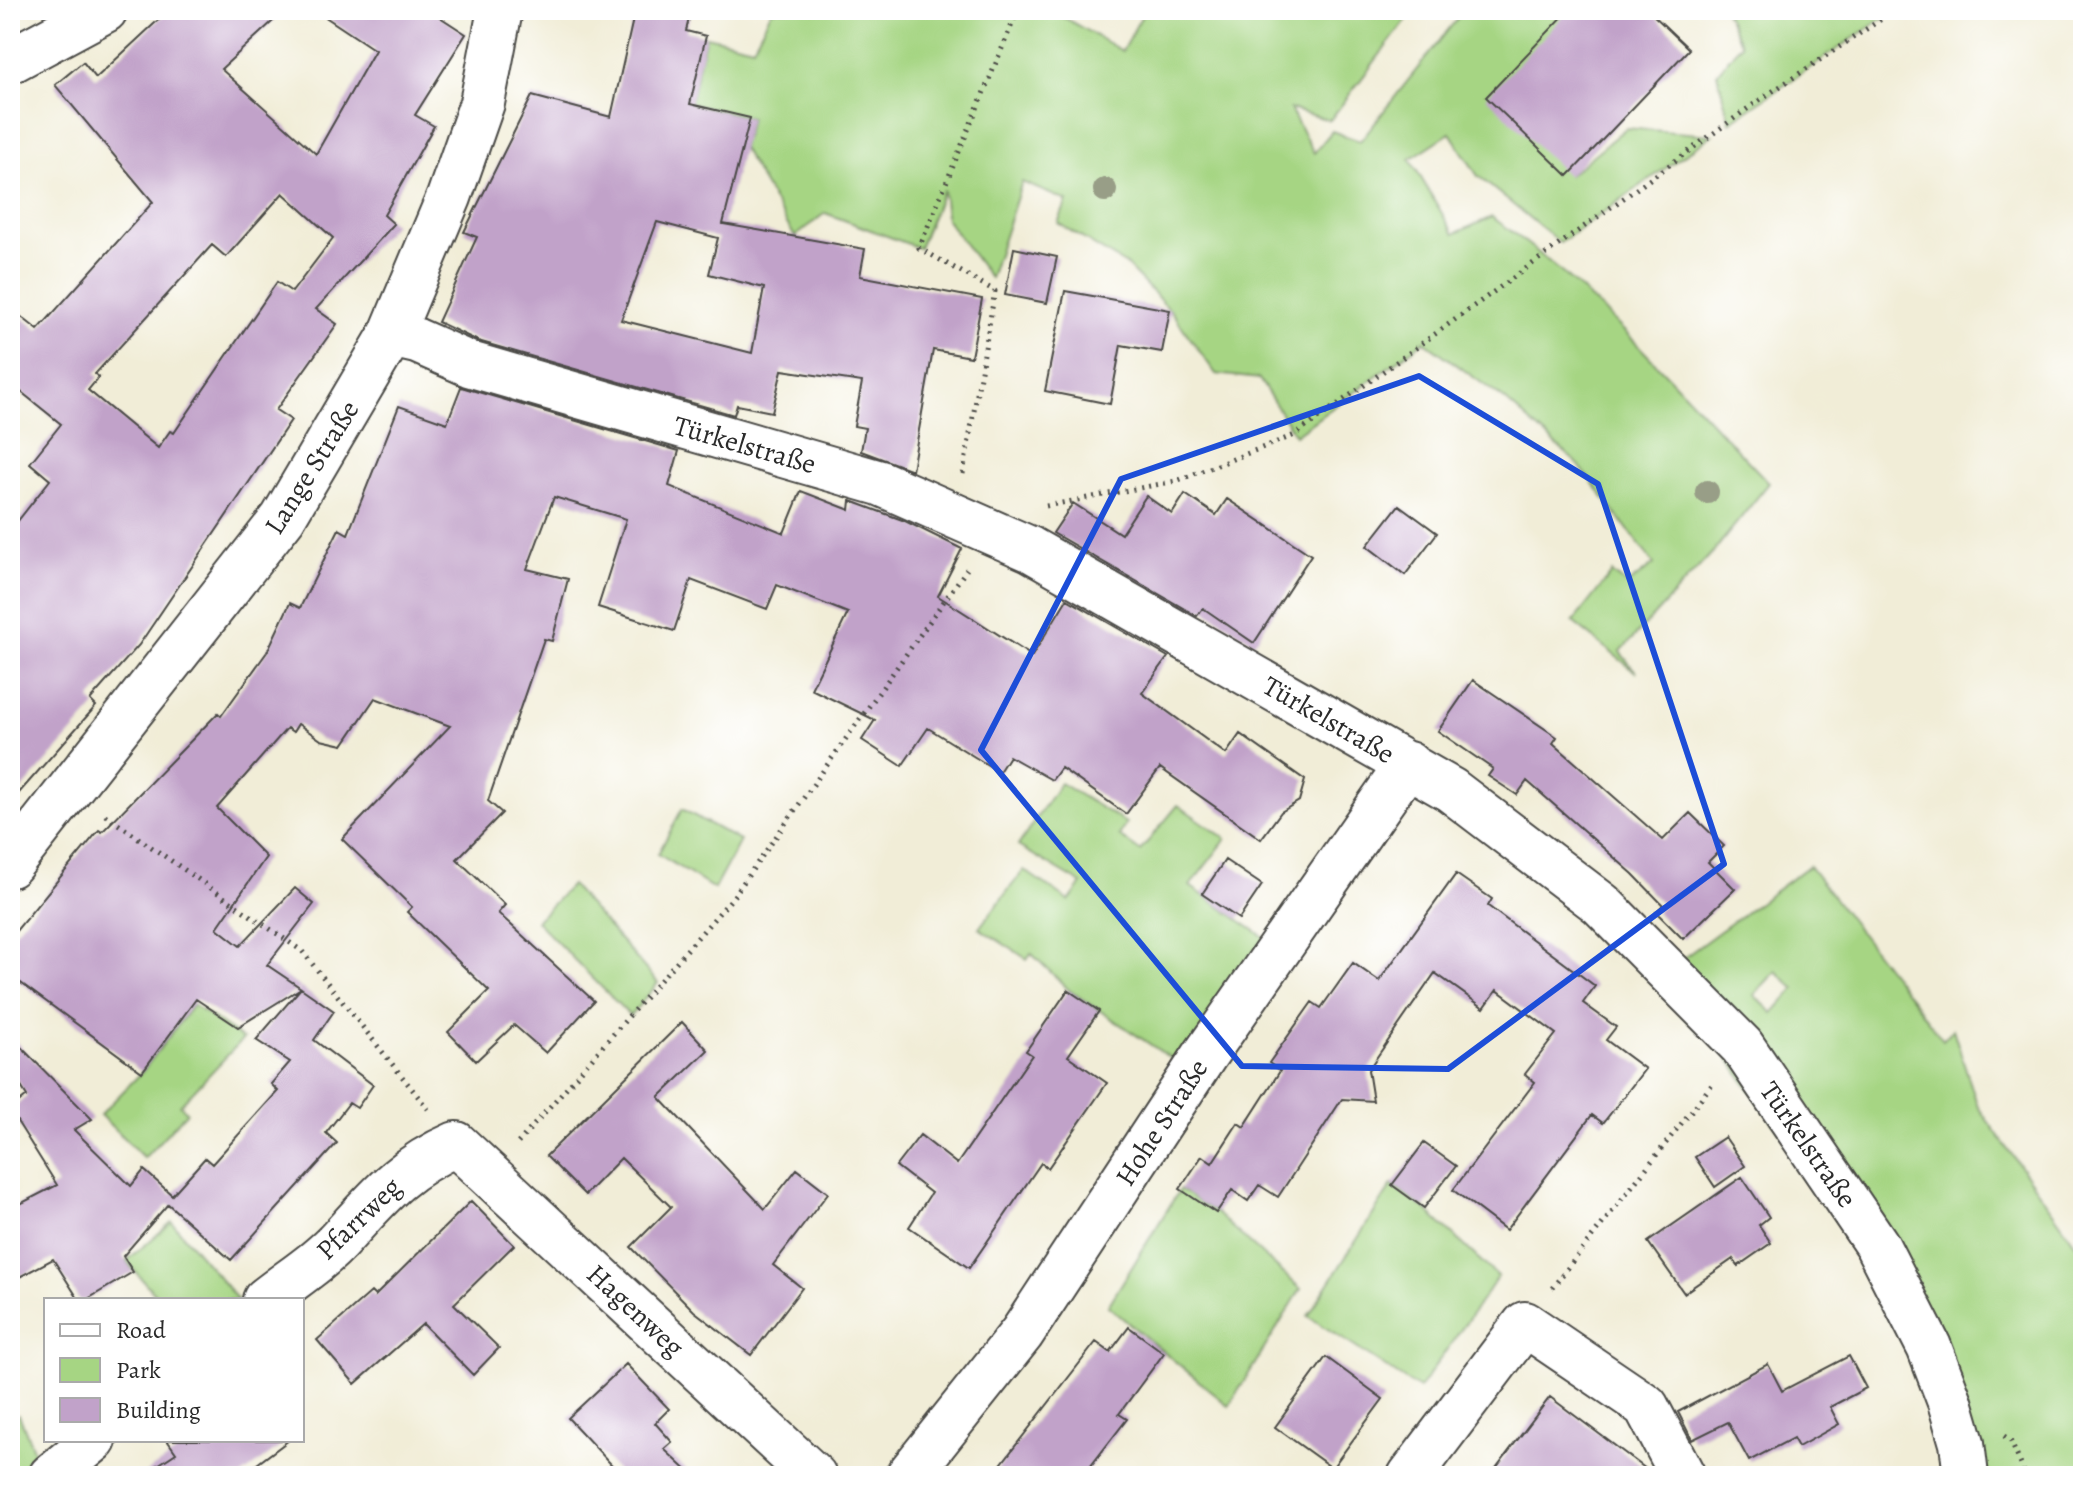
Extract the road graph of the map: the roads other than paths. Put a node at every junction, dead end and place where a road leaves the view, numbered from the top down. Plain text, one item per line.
1 (105, 10) edge
2 (500, 10) edge
3 (10, 61) edge
4 (391, 335) junction
5 (1408, 764) junction
6 (10, 865) edge
7 (456, 1144) joint
8 (267, 1298) edge
9 (92, 1442) edge
10 (51, 1476) edge
11 (814, 1476) edge
12 (908, 1476) edge
13 (1410, 1476) edge
14 (1683, 1476) edge
15 (1966, 1476) edge

1 - 3 street
2 - 4 street, Lange Straße
4 - 5 street, Türkelstraße
4 - 6 street, Lange Straße
5 - 12 street, Hohe Straße
5 - 15 street, Türkelstraße
7 - 8 street, Pfarrweg
7 - 11 street, Hagenweg
9 - 10 street
13 - 14 street

